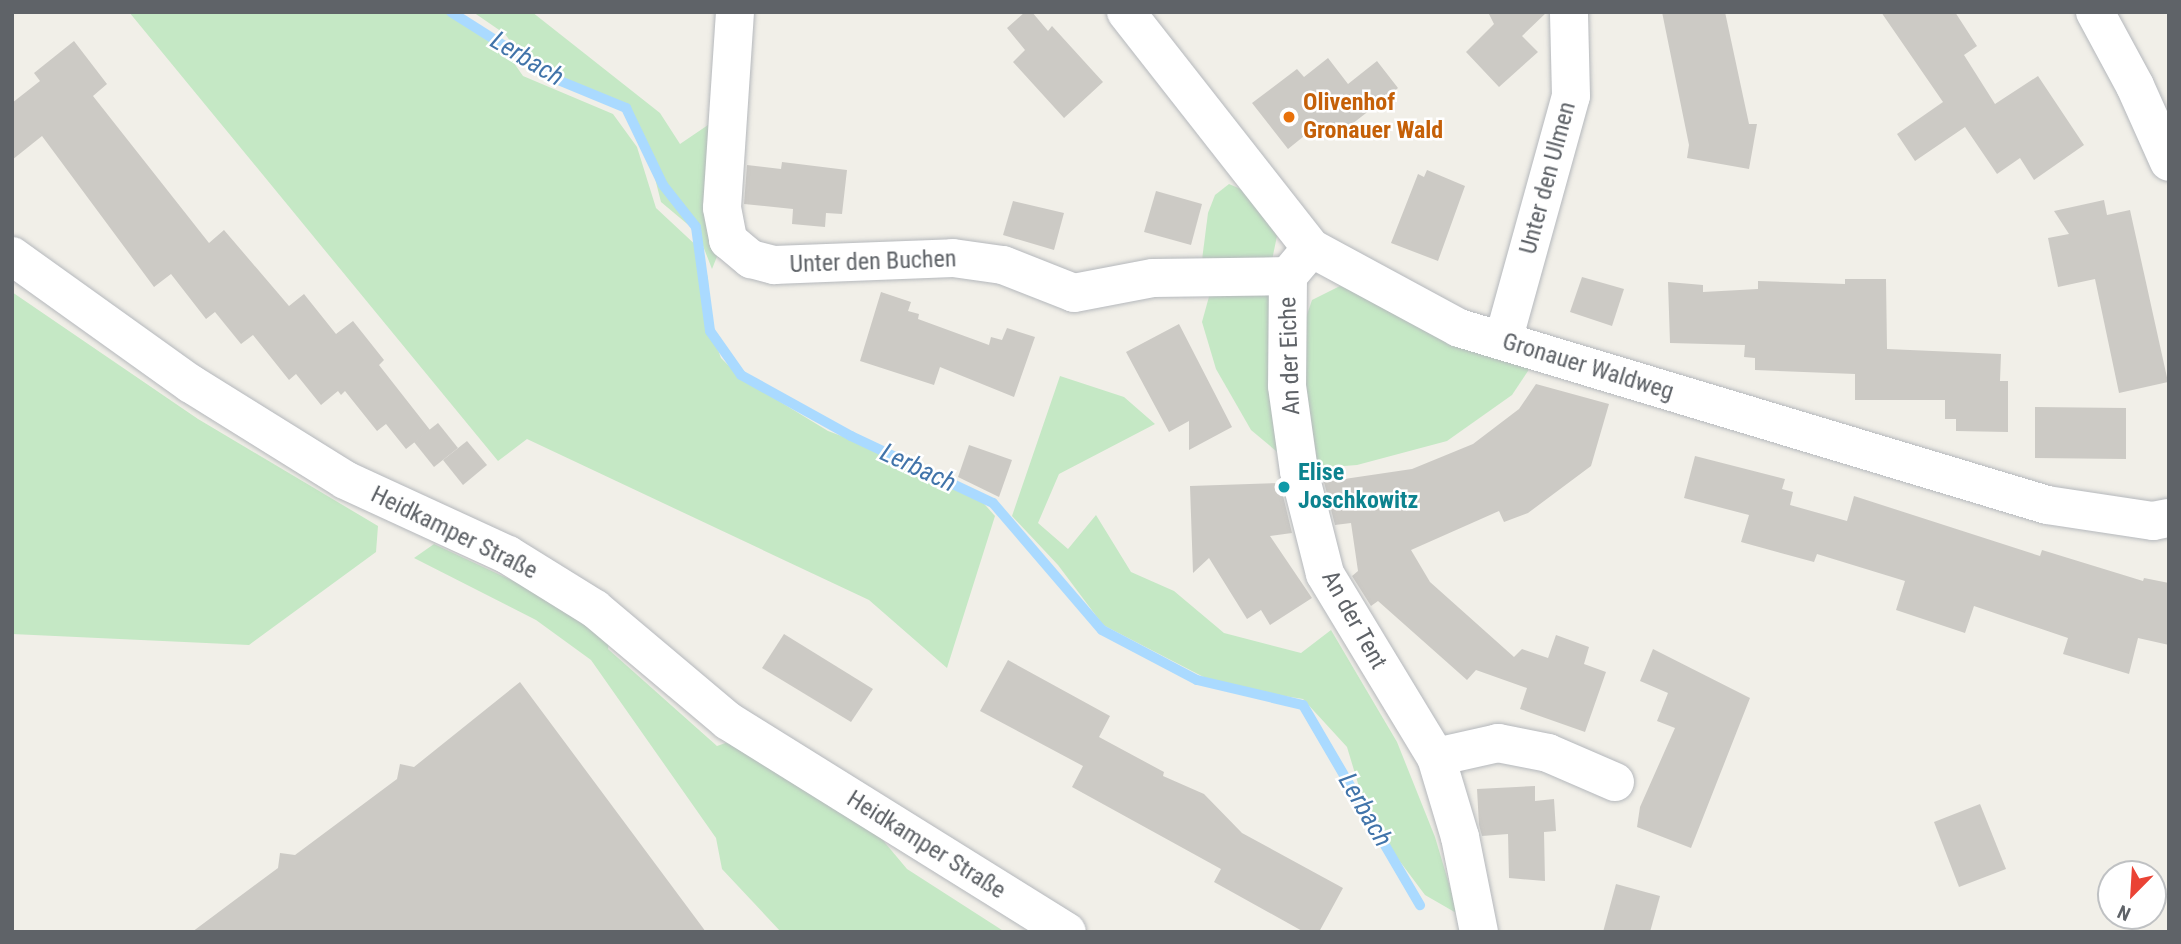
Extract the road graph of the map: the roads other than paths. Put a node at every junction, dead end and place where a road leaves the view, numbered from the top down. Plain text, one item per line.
1 (735, 12) edge
2 (1126, 12) edge
3 (1569, 12) edge
4 (2095, 12) edge
5 (2169, 162) edge
6 (12, 256) edge
7 (1299, 262) junction
8 (1503, 341) junction
9 (1299, 471) joint
10 (2169, 518) edge
11 (1436, 757) junction
12 (1615, 782) dead end
13 (1067, 932) edge
14 (1479, 932) edge

1 - 7 street, Unter den Buchen
2 - 7 street, Gronauer Waldweg
3 - 8 street, Unter den Ulmen
4 - 5 street
6 - 13 street, Heidkamper Straße
7 - 8 street, Gronauer Waldweg
7 - 9 street, An der Eiche
8 - 10 street, Gronauer Waldweg
9 - 11 street, An der Tent
11 - 12 street
11 - 14 street, An der Tent

